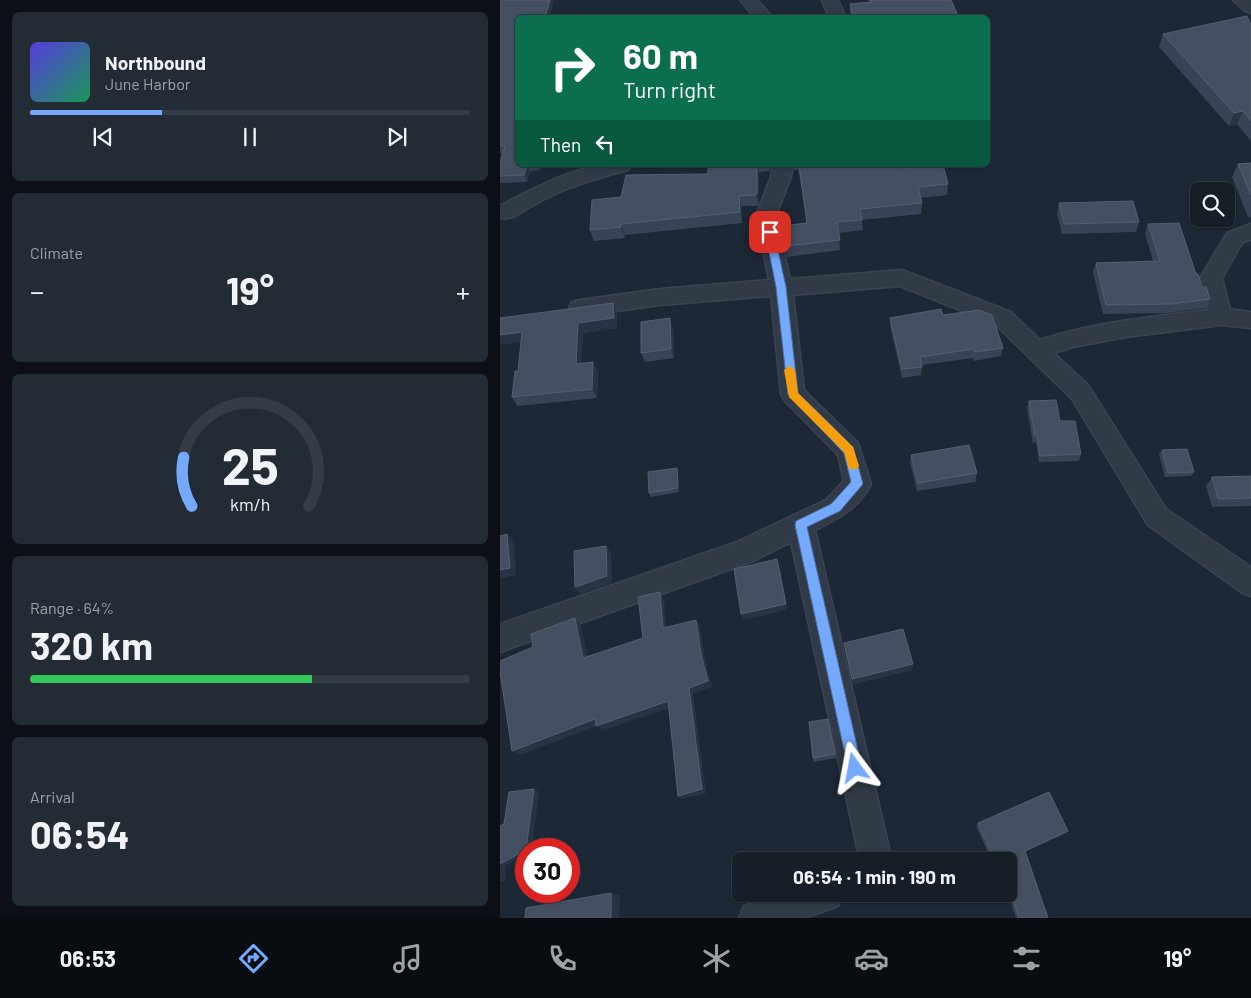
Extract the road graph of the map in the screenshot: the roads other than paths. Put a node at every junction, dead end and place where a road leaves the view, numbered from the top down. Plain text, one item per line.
1 (748, 0) edge
2 (830, 0) edge
3 (1240, 0) edge
4 (1251, 8) edge
5 (762, 15) edge
6 (837, 15) edge
7 (613, 167) edge
8 (783, 167) edge
9 (505, 212) dead end
10 (1251, 231) edge
11 (781, 287) junction
12 (562, 310) edge
13 (1221, 317) junction
14 (1251, 320) edge
15 (1036, 350) junction
16 (801, 525) junction
17 (1251, 583) edge
18 (500, 638) edge
19 (874, 852) edge
20 (803, 902) edge
21 (756, 918) edge

1 - 5 street
2 - 6 street
3 - 4 street
7 - 9 street
8 - 11 street
10 - 13 street
11 - 12 street
11 - 15 street
11 - 16 street
13 - 14 street
13 - 15 street
15 - 17 street
16 - 18 street
16 - 19 street
20 - 21 street

